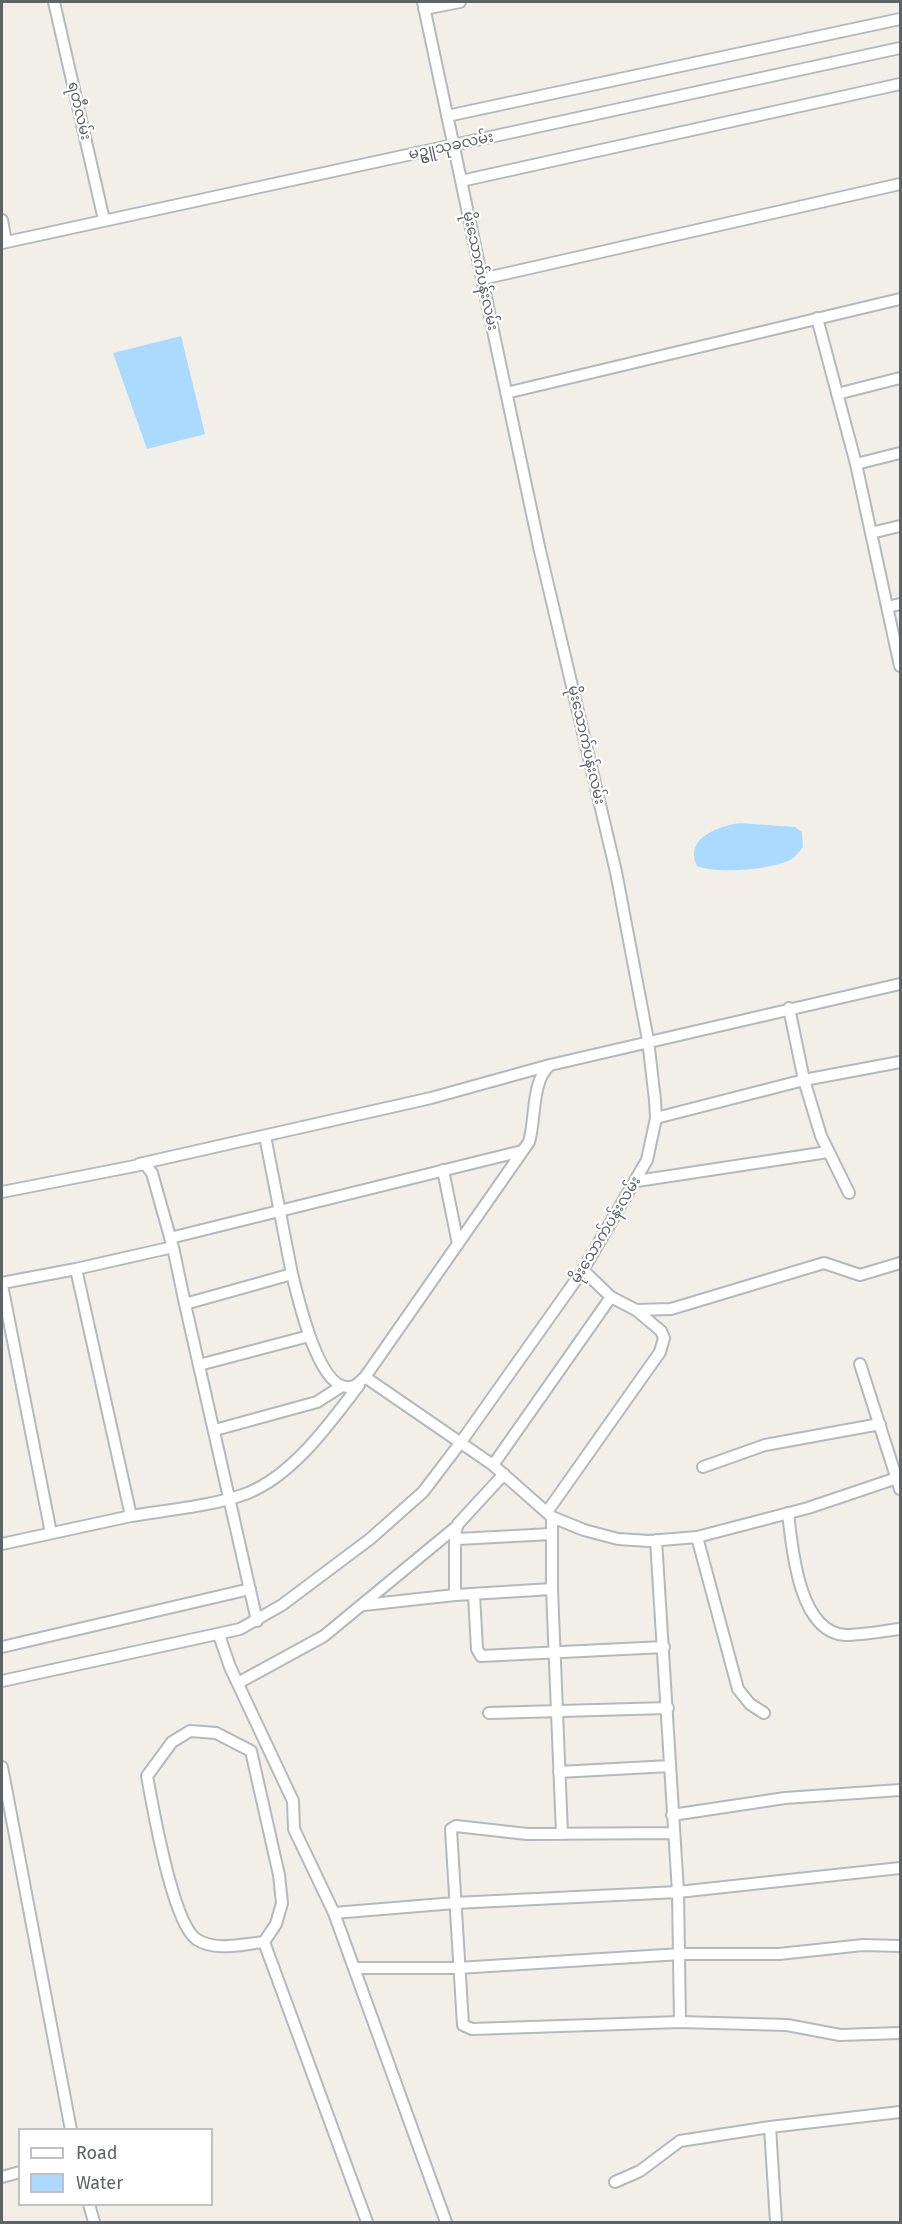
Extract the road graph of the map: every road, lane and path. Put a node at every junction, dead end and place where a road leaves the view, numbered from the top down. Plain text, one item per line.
1 (54, 2) edge
2 (460, 2) edge
3 (424, 5) edge
4 (900, 19) edge
5 (900, 48) edge
6 (900, 84) edge
7 (447, 116) junction
8 (453, 145) junction
9 (461, 181) junction
10 (900, 184) edge
11 (2, 220) edge
12 (104, 220) junction
13 (4, 242) edge
14 (482, 279) junction
15 (900, 299) edge
16 (817, 318) junction
17 (900, 378) edge
18 (506, 393) junction
19 (837, 393) junction
20 (900, 453) edge
21 (856, 464) junction
22 (900, 526) edge
23 (871, 532) junction
24 (900, 604) edge
25 (888, 607) junction
26 (900, 666) edge
27 (900, 984) edge
28 (789, 1008) junction
29 (648, 1040) junction
30 (900, 1062) edge
31 (550, 1065) junction
32 (804, 1080) junction
33 (656, 1118) junction
34 (265, 1136) junction
35 (522, 1151) junction
36 (828, 1152) junction
37 (139, 1164) junction
38 (443, 1170) junction
39 (637, 1181) junction
40 (2, 1192) edge
41 (849, 1193) dead end
42 (279, 1211) junction
43 (171, 1243) junction
44 (458, 1244) junction
45 (900, 1263) edge
46 (76, 1269) junction
47 (583, 1270) junction
48 (292, 1274) junction
49 (2, 1284) edge
50 (611, 1297) junction
51 (185, 1305) junction
52 (636, 1310) junction
53 (309, 1336) junction
54 (860, 1364) dead end
55 (199, 1365) junction
56 (365, 1377) junction
57 (342, 1386) junction
58 (880, 1424) junction
59 (215, 1430) junction
60 (461, 1442) junction
61 (493, 1465) junction
62 (703, 1467) dead end
63 (504, 1474) junction
64 (899, 1477) edge
65 (900, 1489) edge
66 (231, 1498) junction
67 (788, 1513) junction
68 (550, 1515) junction
69 (131, 1516) junction
70 (455, 1530) junction
71 (51, 1533) junction
72 (551, 1534) junction
73 (697, 1537) junction
74 (656, 1540) junction
75 (2, 1544) edge
76 (250, 1589) junction
77 (552, 1590) junction
78 (455, 1595) junction
79 (474, 1595) junction
80 (364, 1605) junction
81 (257, 1621) junction
82 (900, 1629) edge
83 (219, 1635) junction
84 (2, 1647) edge
85 (664, 1647) junction
86 (554, 1653) junction
87 (2, 1682) edge
88 (237, 1683) junction
89 (668, 1708) junction
90 (489, 1713) dead end
91 (557, 1713) junction
92 (764, 1713) dead end
93 (670, 1766) junction
94 (2, 1767) edge
95 (559, 1772) junction
96 (900, 1790) edge
97 (672, 1815) junction
98 (674, 1833) junction
99 (562, 1834) junction
100 (900, 1868) edge
101 (678, 1892) junction
102 (455, 1903) junction
103 (334, 1913) junction
104 (264, 1942) junction
105 (900, 1946) edge
106 (681, 1954) junction
107 (354, 1968) junction
108 (458, 1968) junction
109 (680, 2022) junction
110 (900, 2033) edge
111 (900, 2112) edge
112 (770, 2127) junction
113 (71, 2128) edge
114 (18, 2173) edge
115 (2, 2177) edge
116 (615, 2182) dead end
117 (89, 2206) edge
118 (94, 2223) edge
119 (367, 2223) edge
120 (446, 2223) edge
121 (776, 2223) edge

1 - 12 street, ရတီလမ်း
2 - 3 street
3 - 7 street, မိုးသောက်ပန်းလမ်း
4 - 7 street
5 - 8 street, မဥ္ဇူသုခလမ်း
6 - 9 street
7 - 8 street, မိုးသောက်ပန်းလမ်း
8 - 9 street, မိုးသောက်ပန်းလမ်း
8 - 12 street, မဥ္ဇူသုခလမ်း
9 - 14 street, မိုးသောက်ပန်းလမ်း
10 - 14 street
11 - 13 street
12 - 13 street, မဥ္ဇူသုခလမ်း
14 - 18 street, မိုးသောက်ပန်းလမ်း
15 - 16 street
16 - 18 street
16 - 19 street
17 - 19 street
18 - 29 street, မိုးသောက်ပန်းလမ်း
19 - 21 street
20 - 21 street
21 - 23 street
22 - 23 street
23 - 25 street
24 - 25 street
25 - 26 street
27 - 28 street
28 - 29 street
28 - 32 street
29 - 31 street
29 - 33 street, မိုးသောက်ပန်းလမ်း
30 - 32 street
31 - 34 street
31 - 35 street
32 - 33 street
32 - 36 street
33 - 39 street, မိုးသောက်ပန်းလမ်း
34 - 37 street
34 - 42 street
35 - 38 street
35 - 44 street
36 - 39 street
36 - 41 street
37 - 40 street
37 - 43 street
38 - 42 street
38 - 44 street
39 - 47 street, မိုးသောက်ပန်းလမ်း
42 - 43 street
42 - 48 street
43 - 46 street
43 - 51 street
44 - 56 street
45 - 52 street
46 - 49 street
46 - 69 street
47 - 50 street
47 - 60 street, မိုးသောက်ပန်းလမ်း
48 - 51 street
48 - 53 street
49 - 71 street
50 - 52 street
50 - 61 street
51 - 55 street
52 - 68 street
53 - 55 street
53 - 57 street
54 - 58 street
55 - 59 street
56 - 57 street
56 - 60 street
56 - 66 street
57 - 59 street
58 - 62 street
58 - 64 street
59 - 66 street
60 - 61 street
60 - 81 street, မိုးသောက်ပန်းလမ်း
61 - 63 street
63 - 68 street
63 - 70 street
64 - 65 street
64 - 67 street
66 - 69 street
66 - 76 street
67 - 73 street
67 - 82 street
68 - 72 street
68 - 74 street
69 - 71 street
70 - 72 street
70 - 78 street
70 - 80 street
71 - 75 street
72 - 77 street
73 - 74 street
73 - 92 street
74 - 85 street
76 - 81 street
76 - 84 street
77 - 79 street
77 - 86 street
78 - 79 street
78 - 80 street
79 - 86 street
80 - 88 street
81 - 83 street, မိုးသောက်ပန်းလမ်း
83 - 87 street, မိုးသောက်ပန်းလမ်း
83 - 88 street
85 - 86 street
85 - 89 street
86 - 91 street
88 - 103 street
89 - 91 street
89 - 93 street
90 - 91 street
91 - 95 street
93 - 95 street
93 - 97 street
94 - 113 street
95 - 99 street
96 - 97 street
97 - 98 street
98 - 99 street
98 - 101 street
99 - 102 street
100 - 101 street
101 - 102 street
101 - 106 street
102 - 103 street
102 - 108 street
103 - 107 street
104 - 104 street
104 - 119 street
105 - 106 street
106 - 108 street
106 - 109 street
107 - 108 street
107 - 120 street
108 - 109 street
109 - 110 street
111 - 112 street
112 - 116 street
112 - 121 street
114 - 115 street
117 - 118 street

